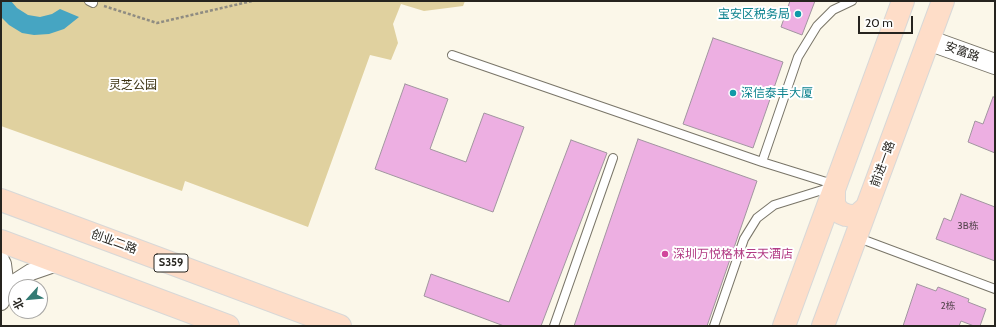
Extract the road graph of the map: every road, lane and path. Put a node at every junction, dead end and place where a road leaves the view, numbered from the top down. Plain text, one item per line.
1 (252, 1) edge
2 (852, 1) edge
3 (903, 1) edge
4 (943, 1) edge
5 (91, 2) edge
6 (928, 40) junction
7 (452, 55) dead end
8 (995, 64) edge
9 (613, 158) dead end
10 (762, 162) junction
11 (835, 189) junction
12 (1, 200) edge
13 (867, 207) junction
14 (856, 237) junction
15 (1, 241) edge
16 (1, 260) edge
17 (57, 263) junction
18 (995, 289) edge
19 (4, 295) edge
20 (228, 326) edge
21 (340, 326) edge
22 (554, 326) edge
23 (714, 326) edge
24 (784, 326) edge
25 (823, 326) edge

1 - 5 path
2 - 10 lane
3 - 11 main road
4 - 6 main road, 前进一路
6 - 8 street, 安富路
6 - 13 main road, 前进一路
7 - 10 lane
9 - 22 lane
10 - 11 lane
11 - 13 main road
11 - 23 lane
11 - 24 main road
12 - 21 main road, 创业二路 / S359
13 - 14 main road, 前进一路
14 - 18 lane
14 - 25 main road, 前进一路
15 - 17 main road
16 - 19 street
17 - 19 street
17 - 20 main road

